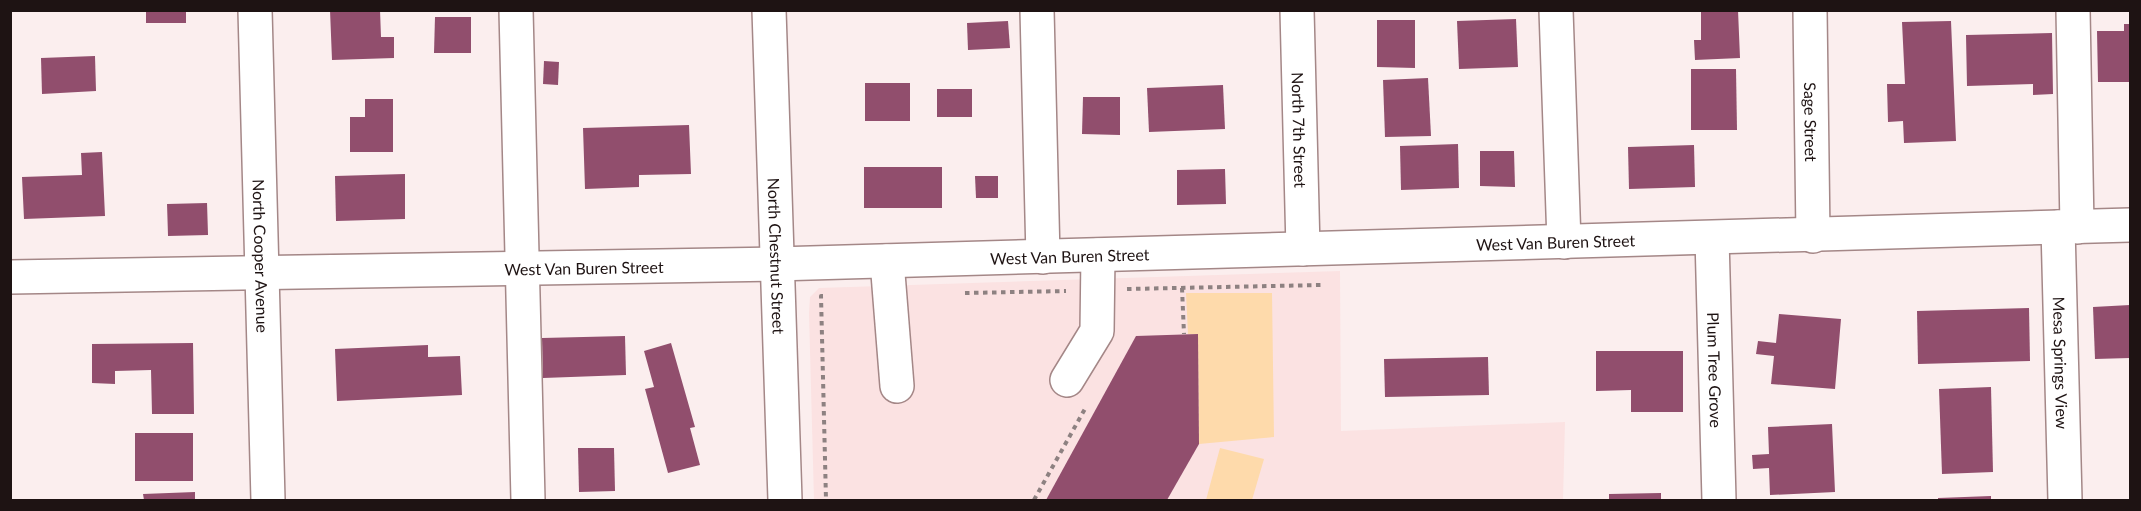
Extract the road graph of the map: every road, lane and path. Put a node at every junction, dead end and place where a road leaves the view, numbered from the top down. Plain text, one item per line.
1 (255, 10) edge
2 (516, 10) edge
3 (769, 10) edge
4 (1037, 10) edge
5 (1297, 10) edge
6 (1556, 10) edge
7 (1810, 10) edge
8 (2073, 10) edge
9 (2130, 225) edge
10 (2068, 227) junction
11 (1813, 236) junction
12 (1712, 238) junction
13 (1564, 242) junction
14 (1303, 249) junction
15 (1098, 255) junction
16 (1043, 257) junction
17 (887, 261) junction
18 (776, 264) junction
19 (522, 268) junction
20 (261, 273) junction
21 (10, 277) edge
22 (1182, 288) dead end
23 (821, 296) dead end
24 (1184, 334) dead end
25 (1067, 380) dead end
26 (897, 386) dead end
27 (268, 501) edge
28 (528, 501) edge
29 (785, 501) edge
30 (826, 501) edge
31 (1719, 501) edge
32 (2065, 501) edge

1 - 20 street, North Cooper Avenue
2 - 19 street
3 - 18 street, North Chestnut Street
4 - 16 street
5 - 14 street, North 7th Street
6 - 13 street
7 - 11 street, Sage Street
8 - 10 street, Mesa Springs View
9 - 10 street, West Van Buren Street
10 - 11 street, West Van Buren Street
10 - 32 street, Mesa Springs View
11 - 12 street, West Van Buren Street
12 - 13 street, West Van Buren Street
12 - 31 street, Plum Tree Grove
13 - 14 street, West Van Buren Street
14 - 15 street, West Van Buren Street
15 - 16 street, West Van Buren Street
15 - 25 street
16 - 17 street, West Van Buren Street
17 - 18 street, West Van Buren Street
17 - 26 street
18 - 19 street, West Van Buren Street
18 - 29 street, North Chestnut Street
19 - 20 street, West Van Buren Street
19 - 28 street
20 - 21 street, West Van Buren Street
20 - 27 street, North Cooper Avenue
22 - 24 path
23 - 30 path

